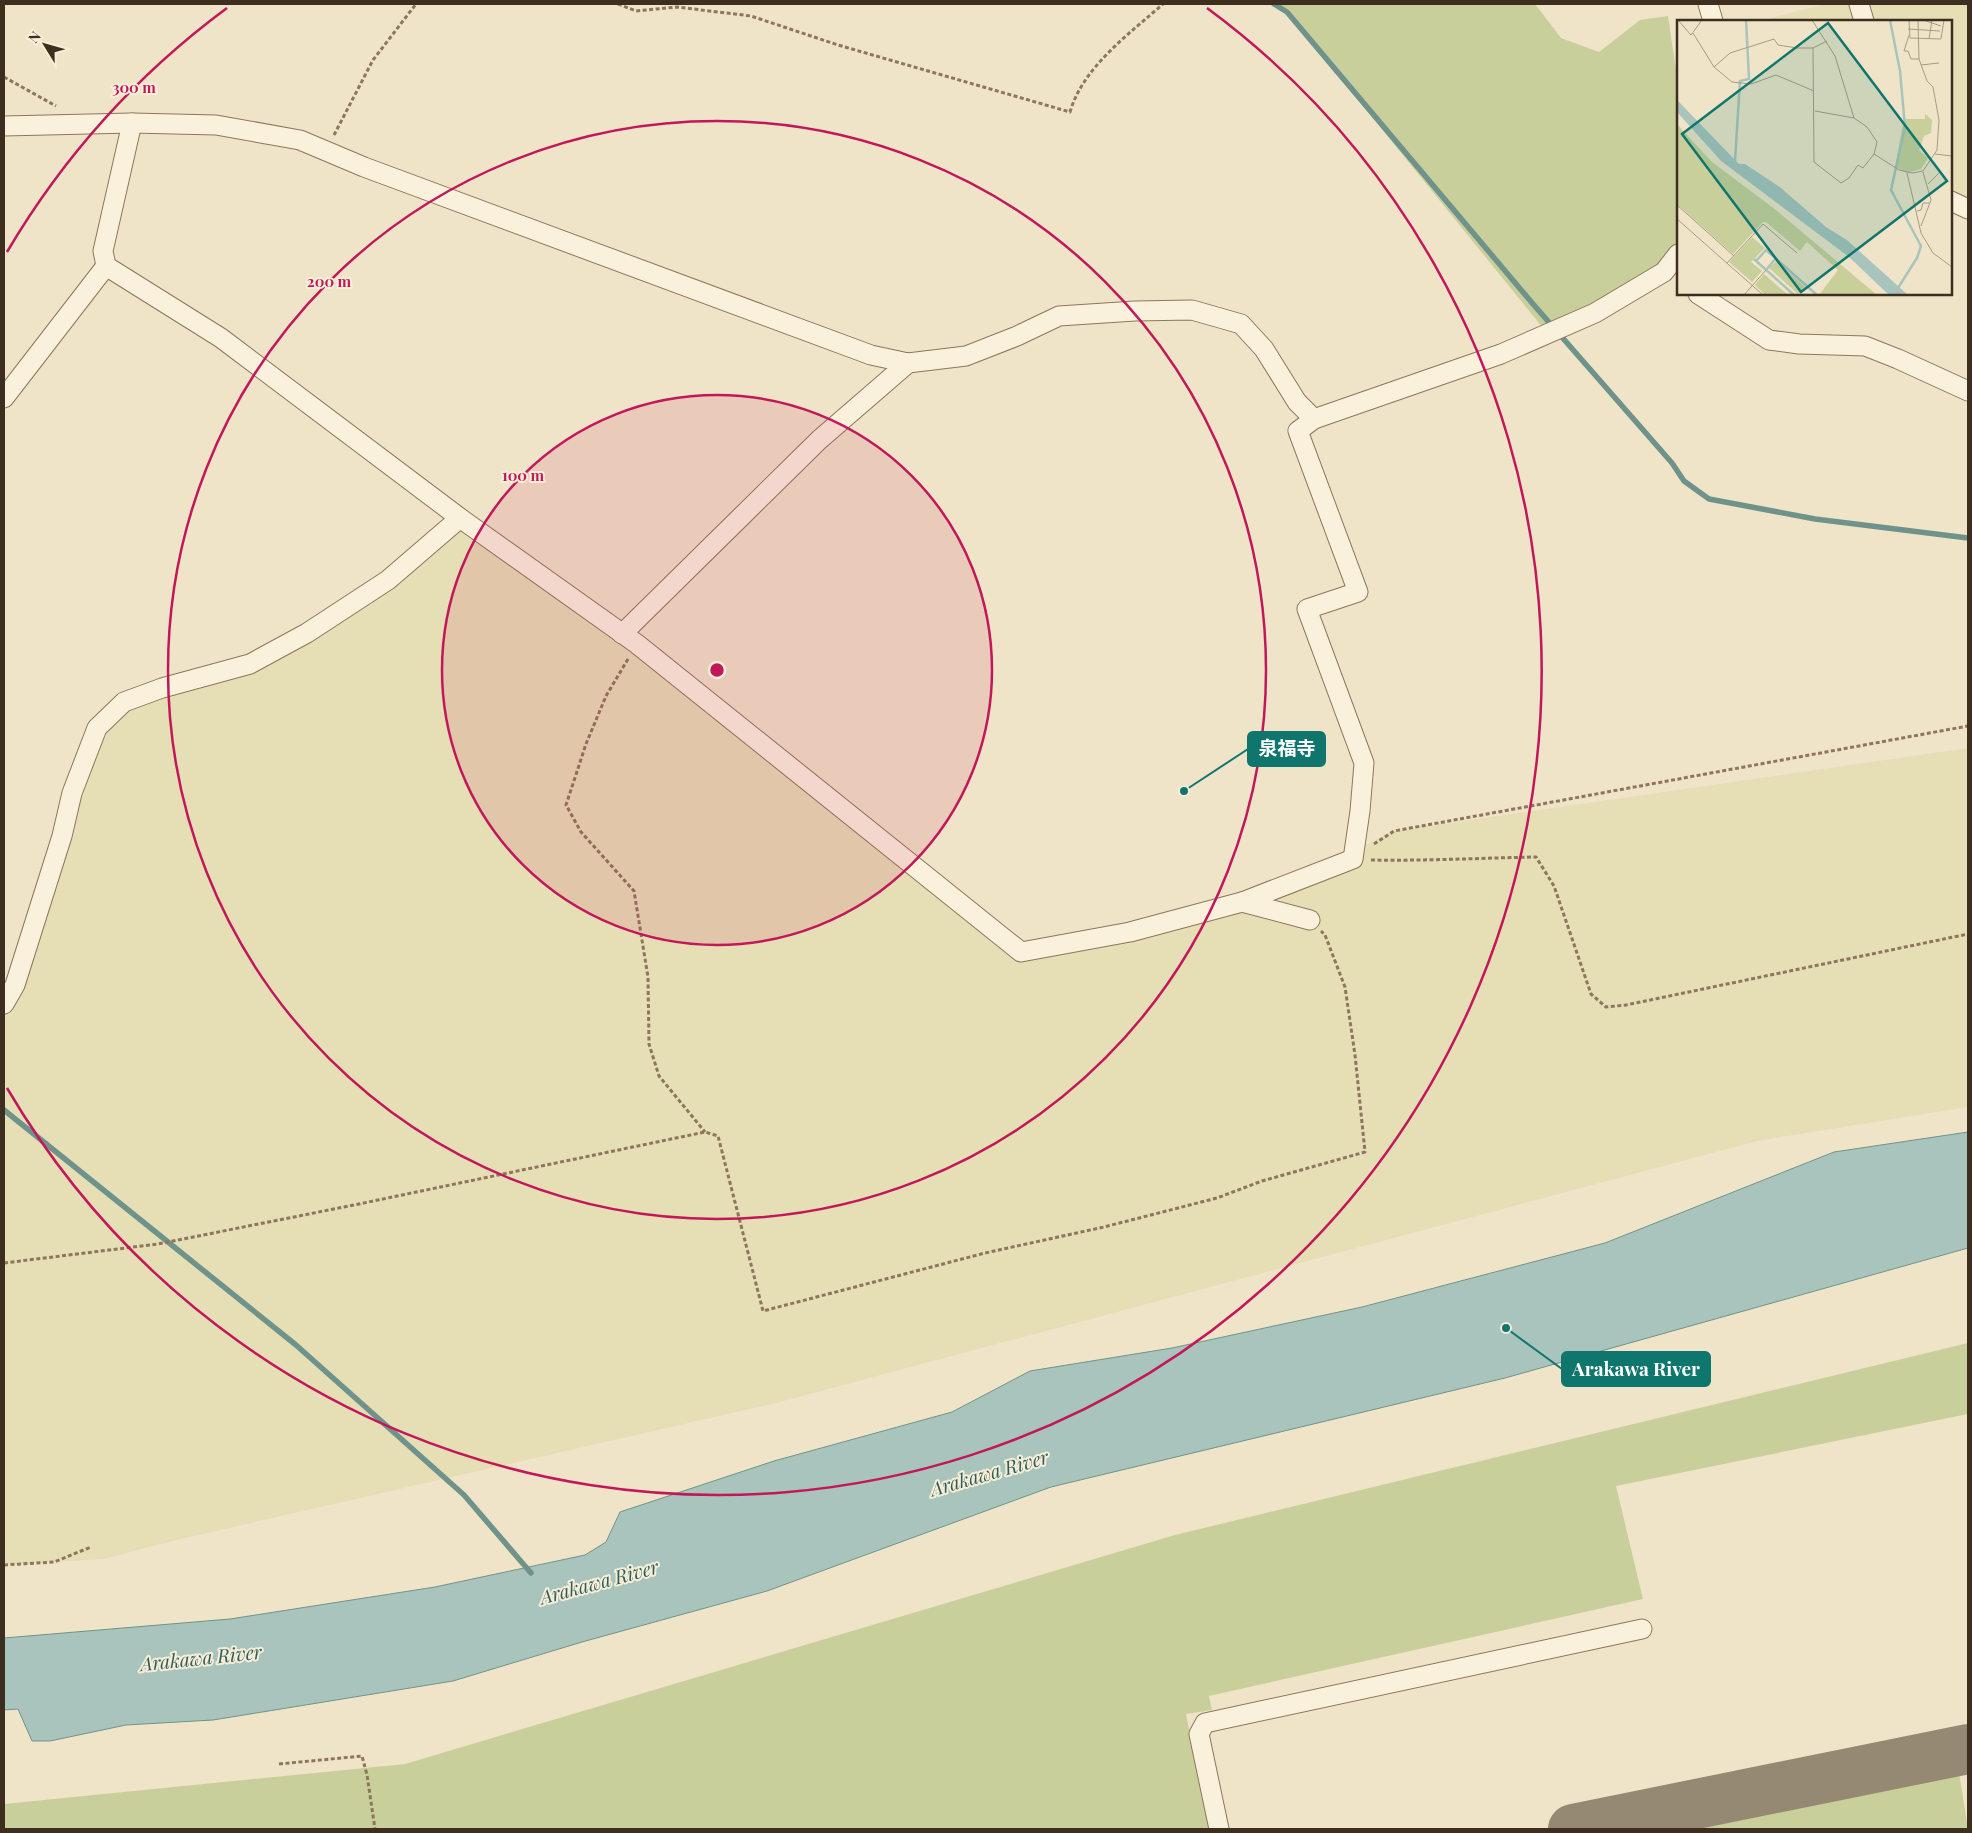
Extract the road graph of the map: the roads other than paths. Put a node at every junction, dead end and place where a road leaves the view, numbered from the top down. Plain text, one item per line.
1 (1708, 4) edge
2 (1859, 4) edge
3 (1713, 20) edge
4 (1864, 20) edge
5 (132, 122) junction
6 (4, 126) edge
7 (1952, 201) edge
8 (1968, 209) edge
9 (1677, 257) edge
10 (106, 266) junction
11 (1671, 276) edge
12 (1700, 295) edge
13 (908, 363) junction
14 (1968, 391) edge
15 (4, 398) edge
16 (1314, 419) junction
17 (460, 518) junction
18 (630, 639) junction
19 (1242, 902) junction
20 (1310, 920) road end
21 (4, 1004) edge
22 (1642, 1629) dead end
23 (1219, 1829) edge

1 - 3 street
2 - 4 street
5 - 6 street
5 - 10 street
5 - 13 street
7 - 8 street
9 - 11 street
10 - 15 street
10 - 17 street
11 - 16 street
12 - 14 street
13 - 16 street
13 - 18 street
16 - 19 street
17 - 18 street
17 - 21 street
18 - 19 street
19 - 20 street
22 - 23 street

